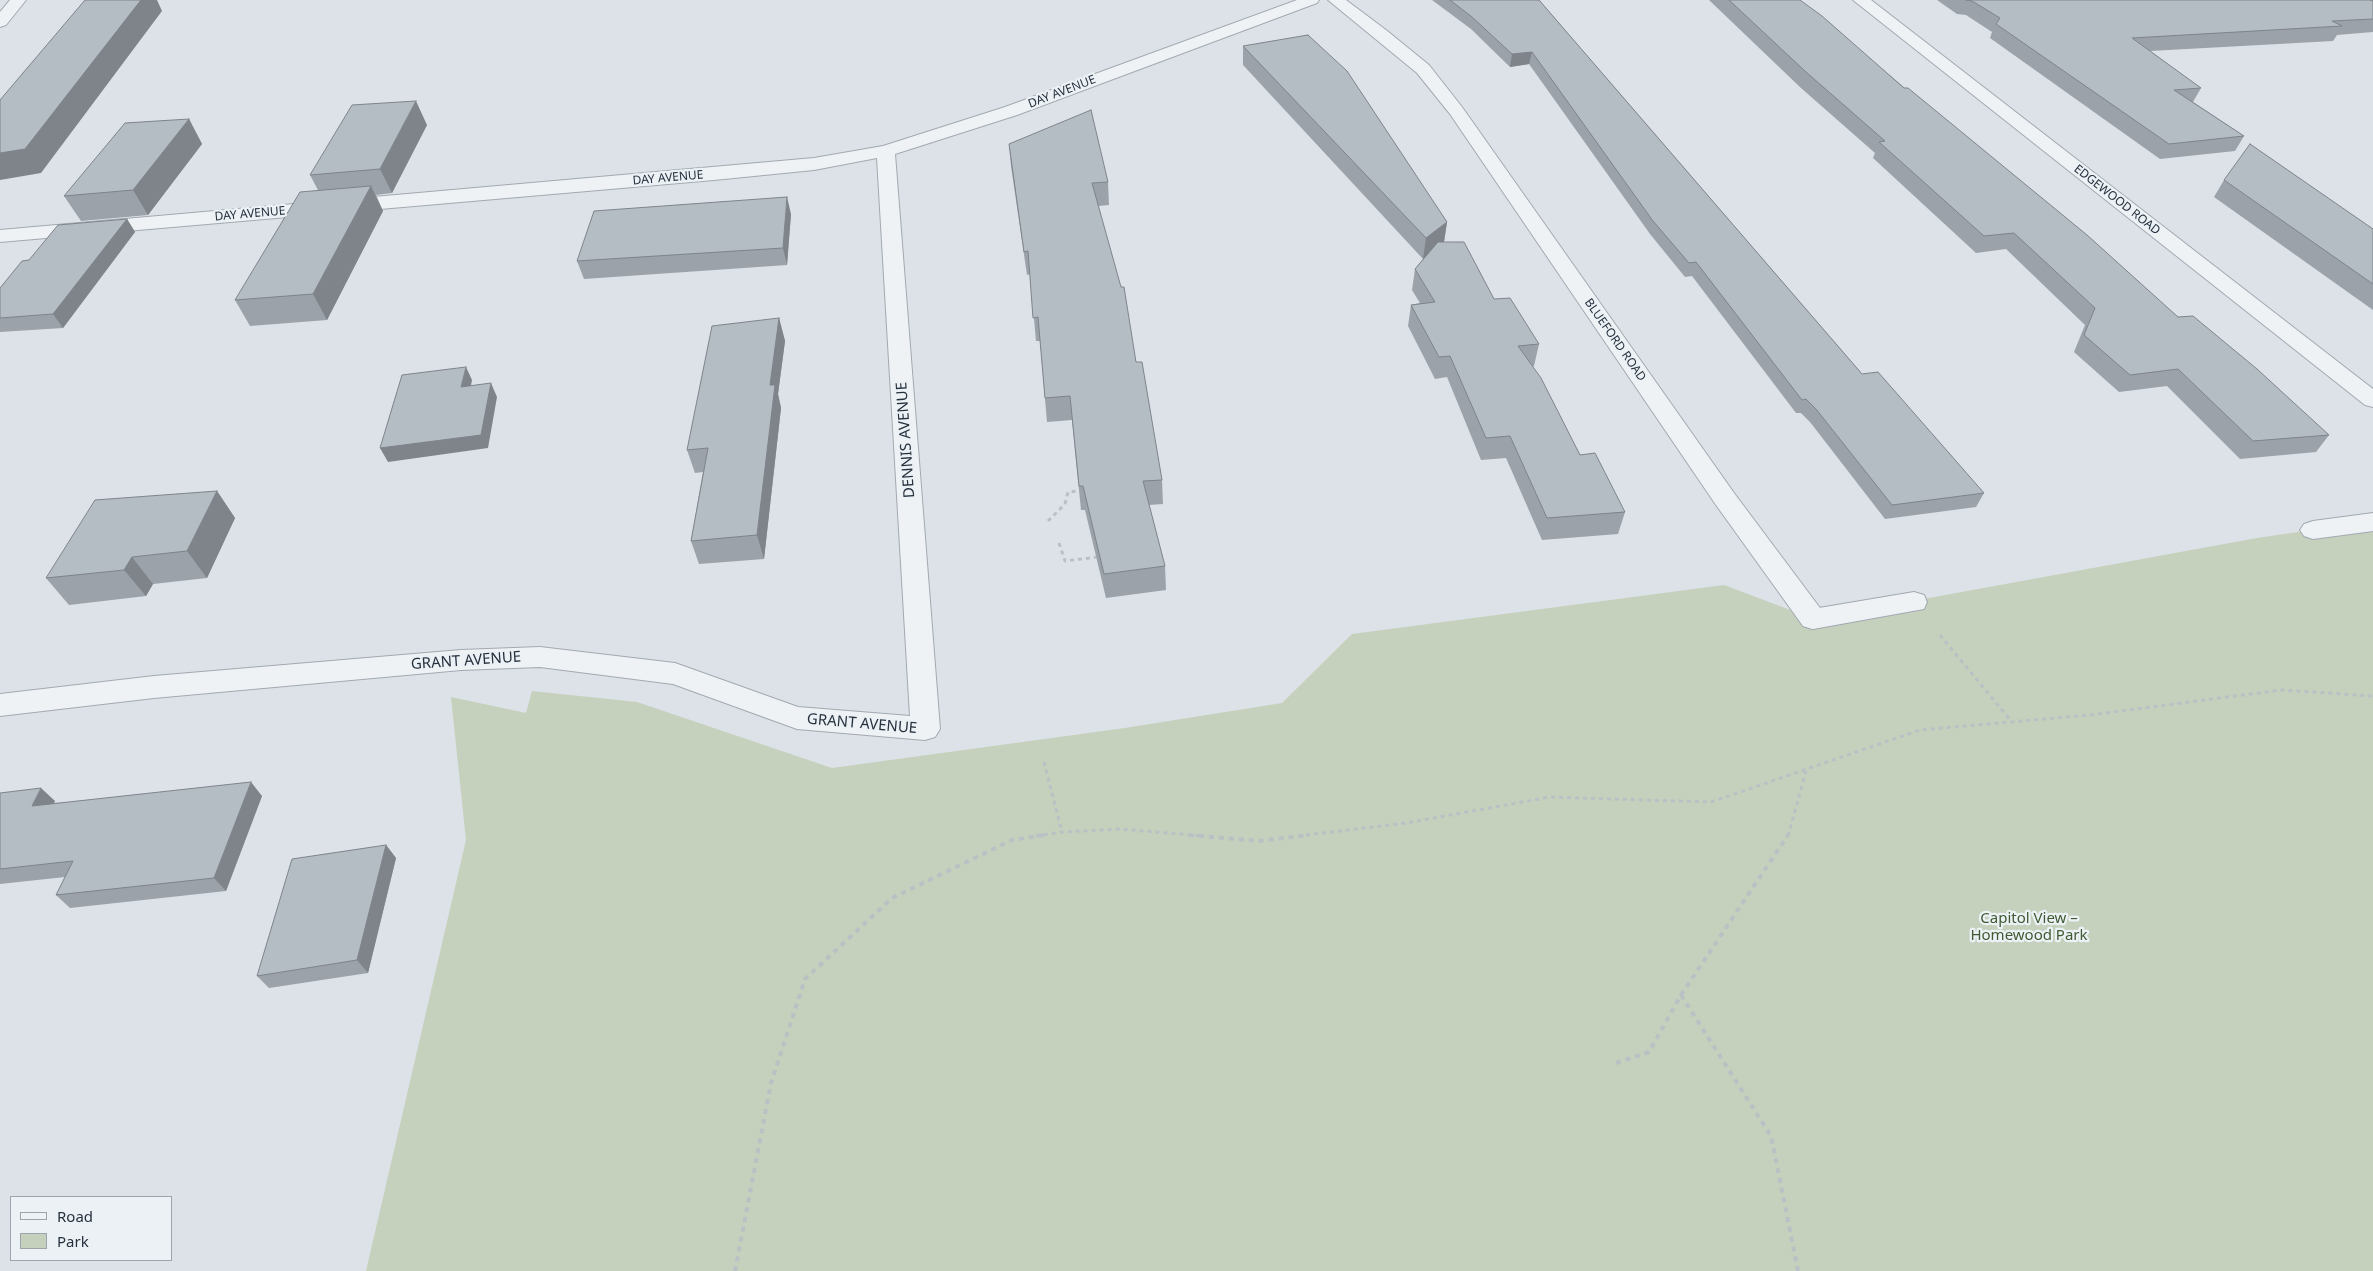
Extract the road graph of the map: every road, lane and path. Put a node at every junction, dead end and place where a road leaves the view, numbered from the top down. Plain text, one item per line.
1 (18, 0) edge
2 (1311, 0) edge
3 (1336, 0) edge
4 (1861, 0) edge
5 (0, 22) edge
6 (886, 151) junction
7 (0, 236) edge
8 (2373, 400) edge
9 (1079, 491) edge
10 (1048, 521) dead end
11 (2373, 522) edge
12 (2312, 530) dead end
13 (1059, 543) dead end
14 (1097, 557) edge
15 (1914, 602) joint
16 (2373, 696) edge
17 (0, 705) edge
18 (2011, 722) junction
19 (925, 729) joint
20 (1044, 762) dead end
21 (1806, 770) junction
22 (1062, 832) junction
23 (1681, 995) junction
24 (1616, 1063) dead end
25 (734, 1271) edge
26 (1798, 1271) edge

1 - 5 street
2 - 6 street, DAY AVENUE
3 - 15 street, BLUEFORD ROAD
4 - 8 street, EDGEWOOD ROAD
6 - 7 street, DAY AVENUE
6 - 19 street, DENNIS AVENUE
9 - 10 path
11 - 12 street
13 - 14 path
15 - 18 path
16 - 18 path
17 - 19 street, GRANT AVENUE
18 - 21 path
20 - 22 path
21 - 22 path
21 - 23 path
22 - 25 path
23 - 24 path
23 - 26 path

